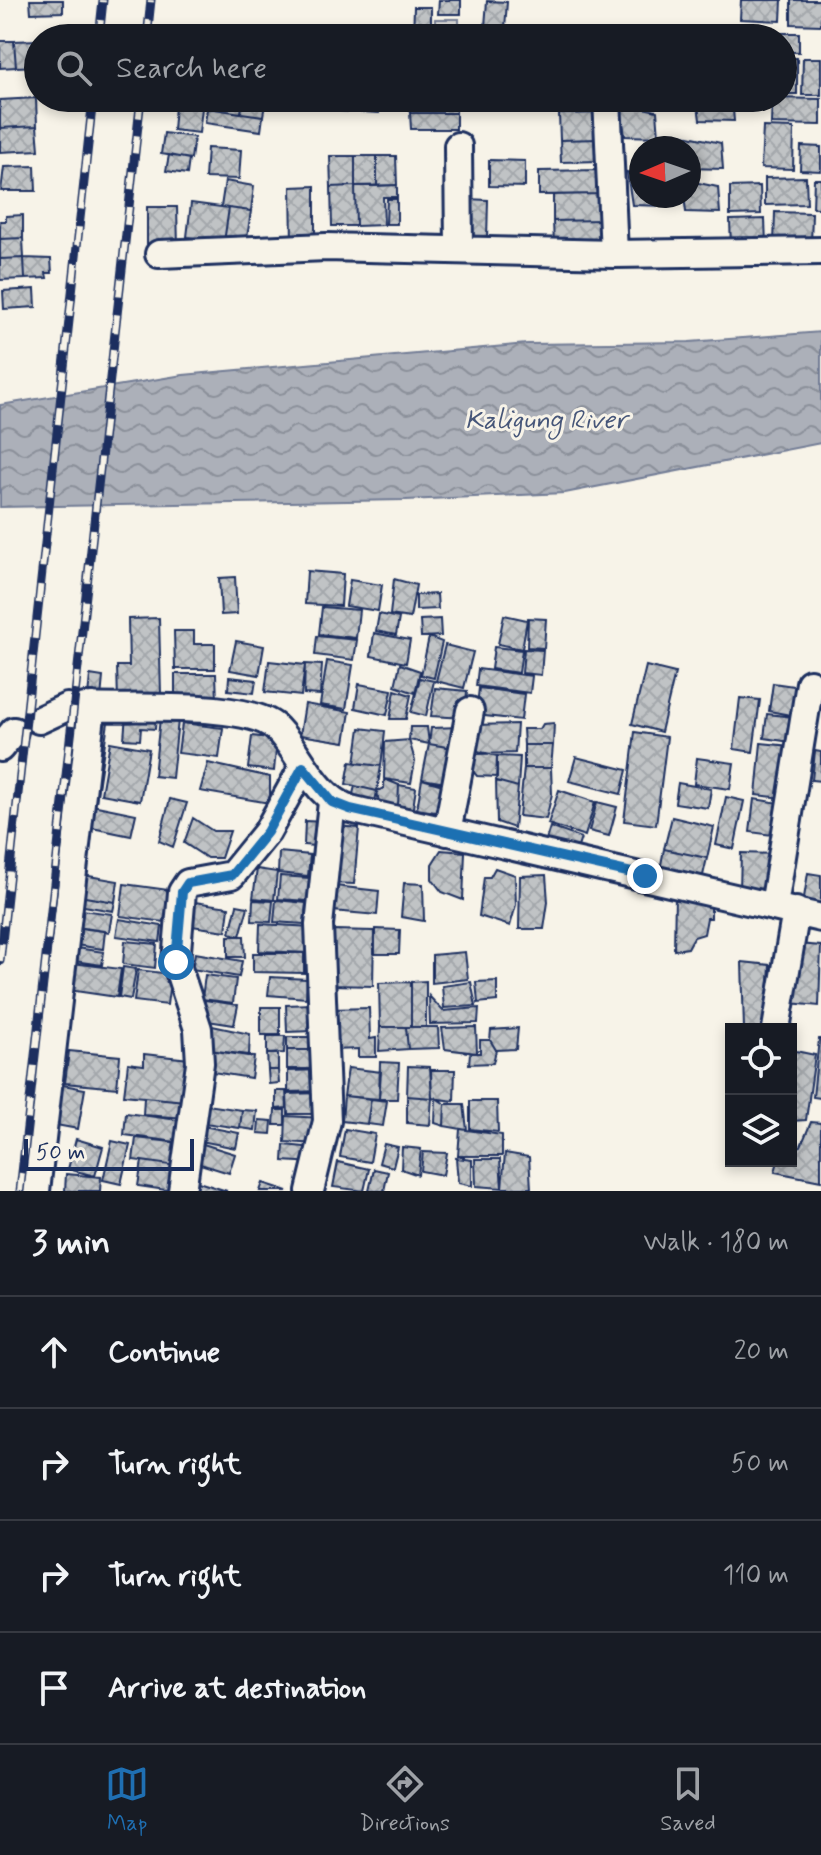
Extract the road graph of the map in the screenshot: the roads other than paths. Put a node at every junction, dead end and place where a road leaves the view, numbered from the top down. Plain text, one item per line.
1 (608, 112) edge
2 (458, 146) dead end
3 (459, 249) junction
4 (821, 251) edge
5 (159, 254) dead end
6 (614, 254) junction
7 (810, 683) dead end
8 (81, 707) junction
9 (470, 711) dead end
10 (39, 720) dead end
11 (303, 767) junction
12 (332, 802) junction
13 (447, 832) junction
14 (785, 908) junction
15 (821, 918) edge
16 (776, 1023) edge
17 (36, 1191) edge
18 (182, 1191) edge
19 (310, 1191) edge

1 - 6 street
2 - 3 street
3 - 5 street
3 - 6 street
4 - 6 street
7 - 14 street
8 - 10 street
8 - 11 street
8 - 17 street
9 - 13 street
11 - 12 street
11 - 18 street
12 - 13 street
12 - 19 street
13 - 14 street
14 - 15 street
14 - 16 street

